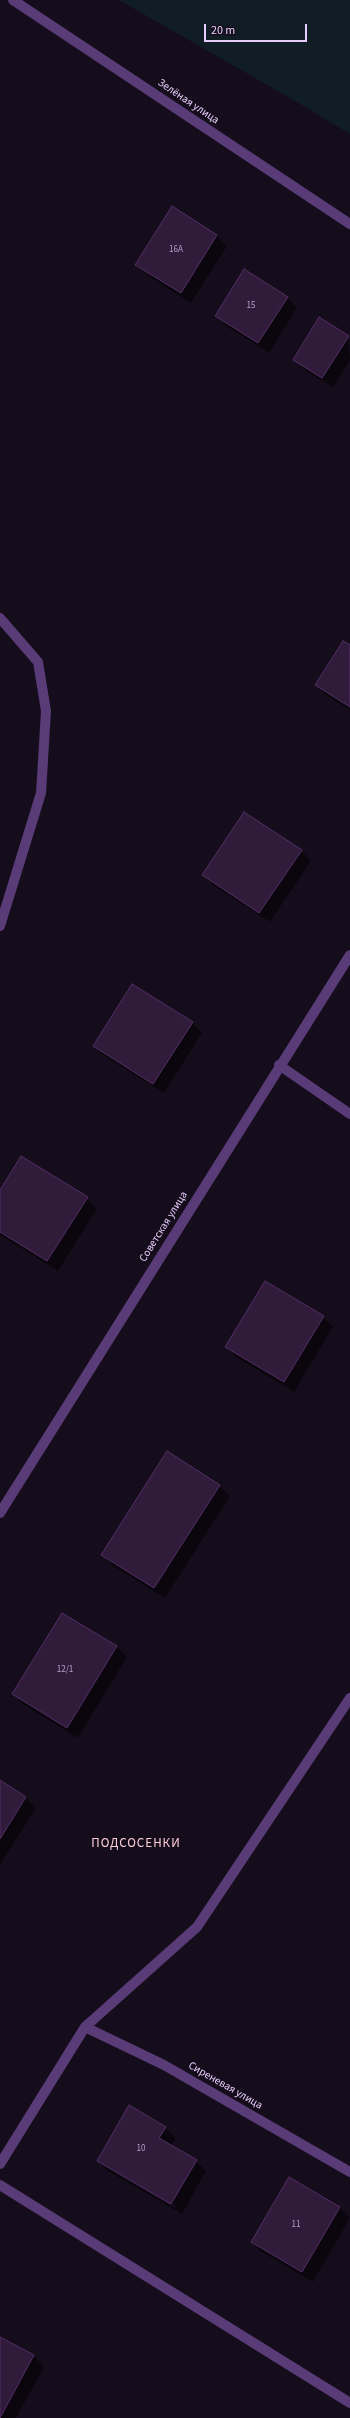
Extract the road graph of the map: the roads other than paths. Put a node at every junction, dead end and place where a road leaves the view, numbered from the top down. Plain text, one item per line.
1 (13, 0) edge
2 (350, 224) edge
3 (0, 618) edge
4 (0, 926) edge
5 (350, 955) edge
6 (279, 1065) junction
7 (350, 1114) edge
8 (0, 1513) edge
9 (350, 1698) edge
10 (85, 2027) junction
11 (0, 2164) edge
12 (350, 2172) edge
13 (0, 2185) edge
14 (350, 2403) edge

1 - 2 street, Зелёная улица
3 - 4 street
5 - 6 street, Советская улица
6 - 7 street
6 - 8 street, Советская улица
9 - 10 street
10 - 11 street
10 - 12 street, Сиреневая улица
13 - 14 street

